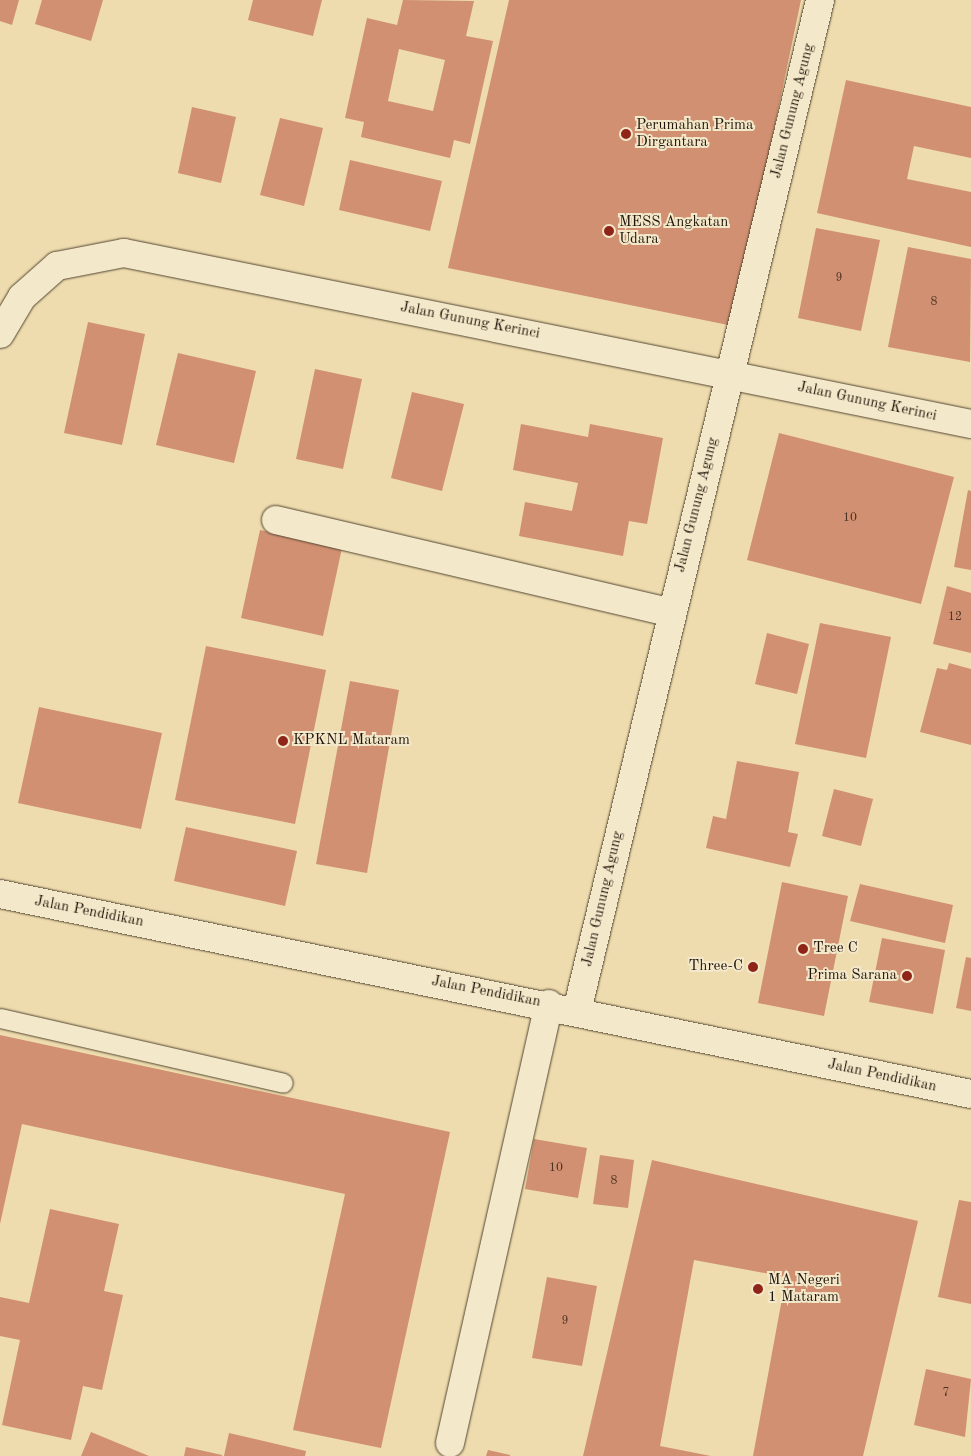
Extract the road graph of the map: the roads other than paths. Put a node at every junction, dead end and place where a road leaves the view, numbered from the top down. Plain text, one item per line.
1 (820, 0) edge
2 (0, 334) edge
3 (729, 374) junction
4 (971, 424) edge
5 (276, 520) dead end
6 (671, 613) junction
7 (0, 894) edge
8 (549, 1004) junction
9 (577, 1010) junction
10 (0, 1018) edge
11 (283, 1083) dead end
12 (971, 1094) edge
13 (450, 1443) dead end

1 - 3 street, Jalan Gunung Agung
2 - 3 street, Jalan Gunung Kerinci
3 - 4 street, Jalan Gunung Kerinci
3 - 6 street, Jalan Gunung Agung
5 - 6 street
6 - 9 street, Jalan Gunung Agung
7 - 8 street, Jalan Pendidikan
8 - 9 street, Jalan Pendidikan
8 - 13 street
9 - 12 street, Jalan Pendidikan
10 - 11 lane

